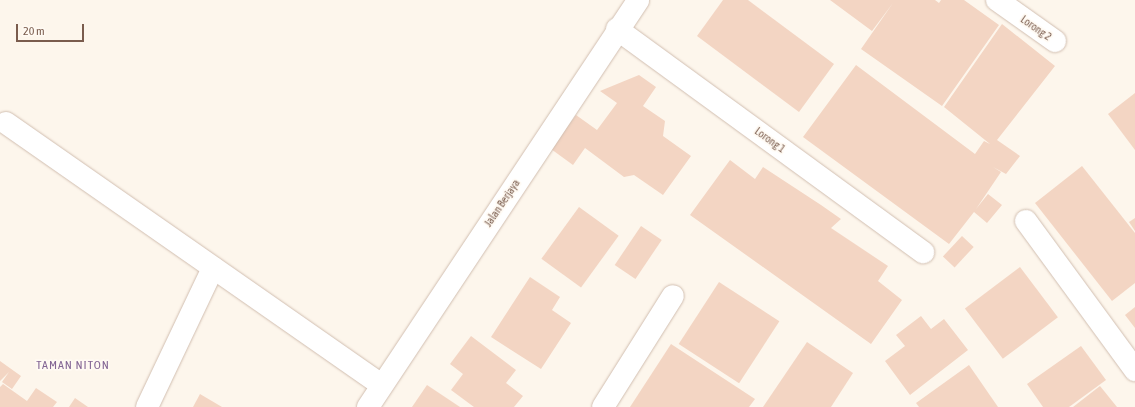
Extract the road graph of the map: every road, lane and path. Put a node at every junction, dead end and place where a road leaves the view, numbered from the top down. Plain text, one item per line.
1 (638, 0) edge
2 (997, 0) edge
3 (617, 29) junction
4 (1055, 41) dead end
5 (6, 124) dead end
6 (1026, 221) dead end
7 (923, 252) dead end
8 (213, 268) junction
9 (673, 296) dead end
10 (1135, 370) edge
11 (381, 385) junction
12 (147, 407) edge
13 (368, 407) edge
14 (603, 407) edge

1 - 3 street, Jalan Berjaya
2 - 4 street, Lorong 2
3 - 7 street, Lorong 1
3 - 11 street, Jalan Berjaya
5 - 8 street
6 - 10 street
8 - 11 street
8 - 12 street
9 - 14 street
11 - 13 street, Jalan Berjaya

